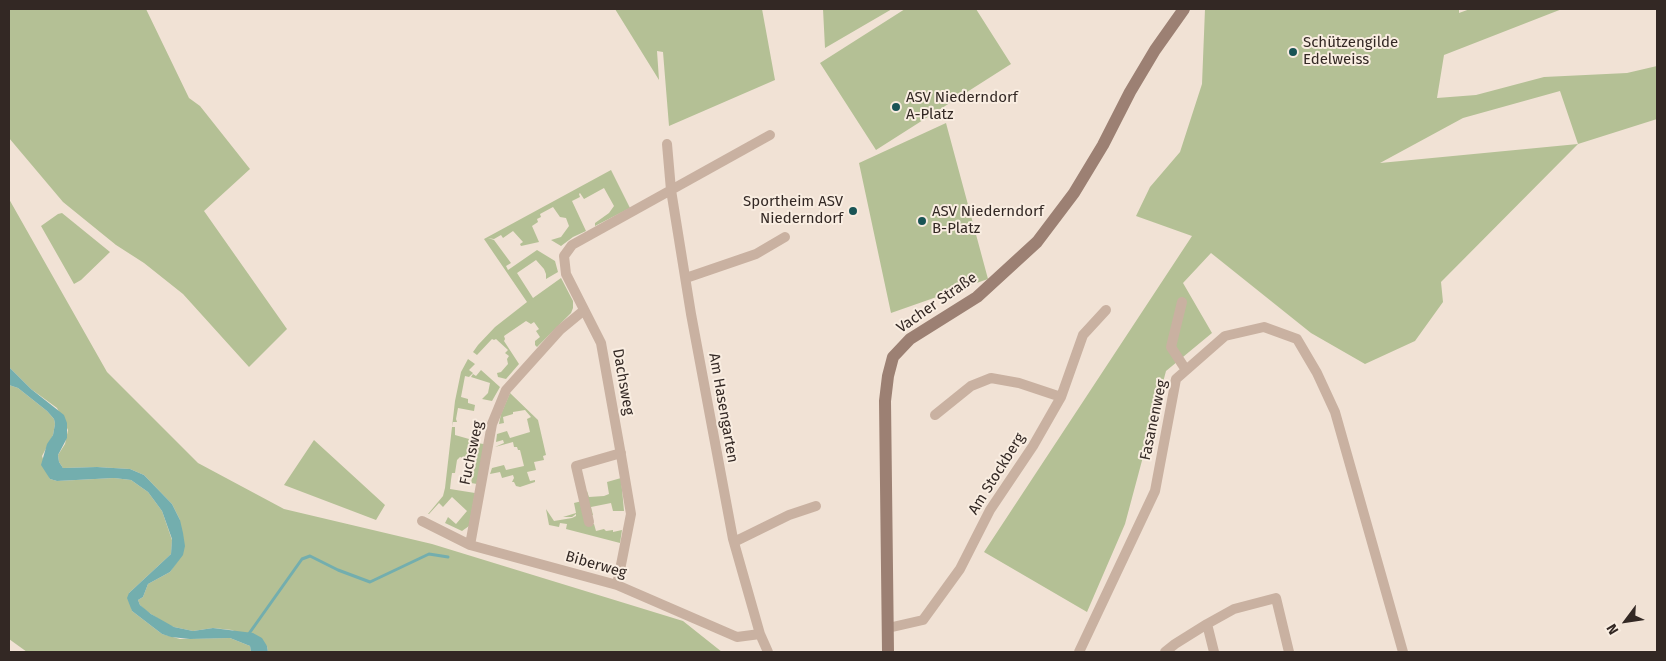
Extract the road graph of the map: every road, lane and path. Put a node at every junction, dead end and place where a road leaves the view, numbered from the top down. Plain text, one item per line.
1 (1184, 9) edge
2 (770, 135) dead end
3 (667, 144) dead end
4 (671, 190) junction
5 (785, 237) dead end
6 (686, 278) junction
7 (1182, 302) dead end
8 (1106, 310) dead end
9 (584, 311) junction
10 (1186, 370) junction
11 (1061, 397) junction
12 (935, 415) dead end
13 (621, 453) junction
14 (816, 506) dead end
15 (422, 522) dead end
16 (590, 522) dead end
17 (734, 542) junction
18 (470, 545) junction
19 (617, 585) junction
20 (1207, 624) junction
21 (888, 628) junction
22 (760, 634) junction
23 (768, 652) edge
24 (888, 652) edge
25 (1079, 652) edge
26 (1165, 652) edge
27 (1214, 652) edge
28 (1289, 652) edge
29 (1403, 652) edge

1 - 21 main road, Vacher Straße
2 - 4 street
3 - 4 street, Am Hasengarten
4 - 6 street, Am Hasengarten
4 - 9 street, Dachsweg
5 - 6 street
6 - 17 street, Am Hasengarten
7 - 10 street
8 - 11 street, Am Stockberg
9 - 13 street, Dachsweg
9 - 18 street, Fuchsweg
10 - 25 street, Fasanenweg
10 - 29 street, Fasanenweg
11 - 12 street
11 - 21 street, Am Stockberg
13 - 16 street
13 - 19 street, Dachsweg
14 - 17 street
15 - 18 street, Biberweg
17 - 22 street, Am Hasengarten
18 - 19 street, Biberweg
19 - 22 street, Biberweg
20 - 26 street
20 - 27 street
20 - 28 street
21 - 24 main road, Vacher Straße
22 - 23 street, Am Hasengarten

